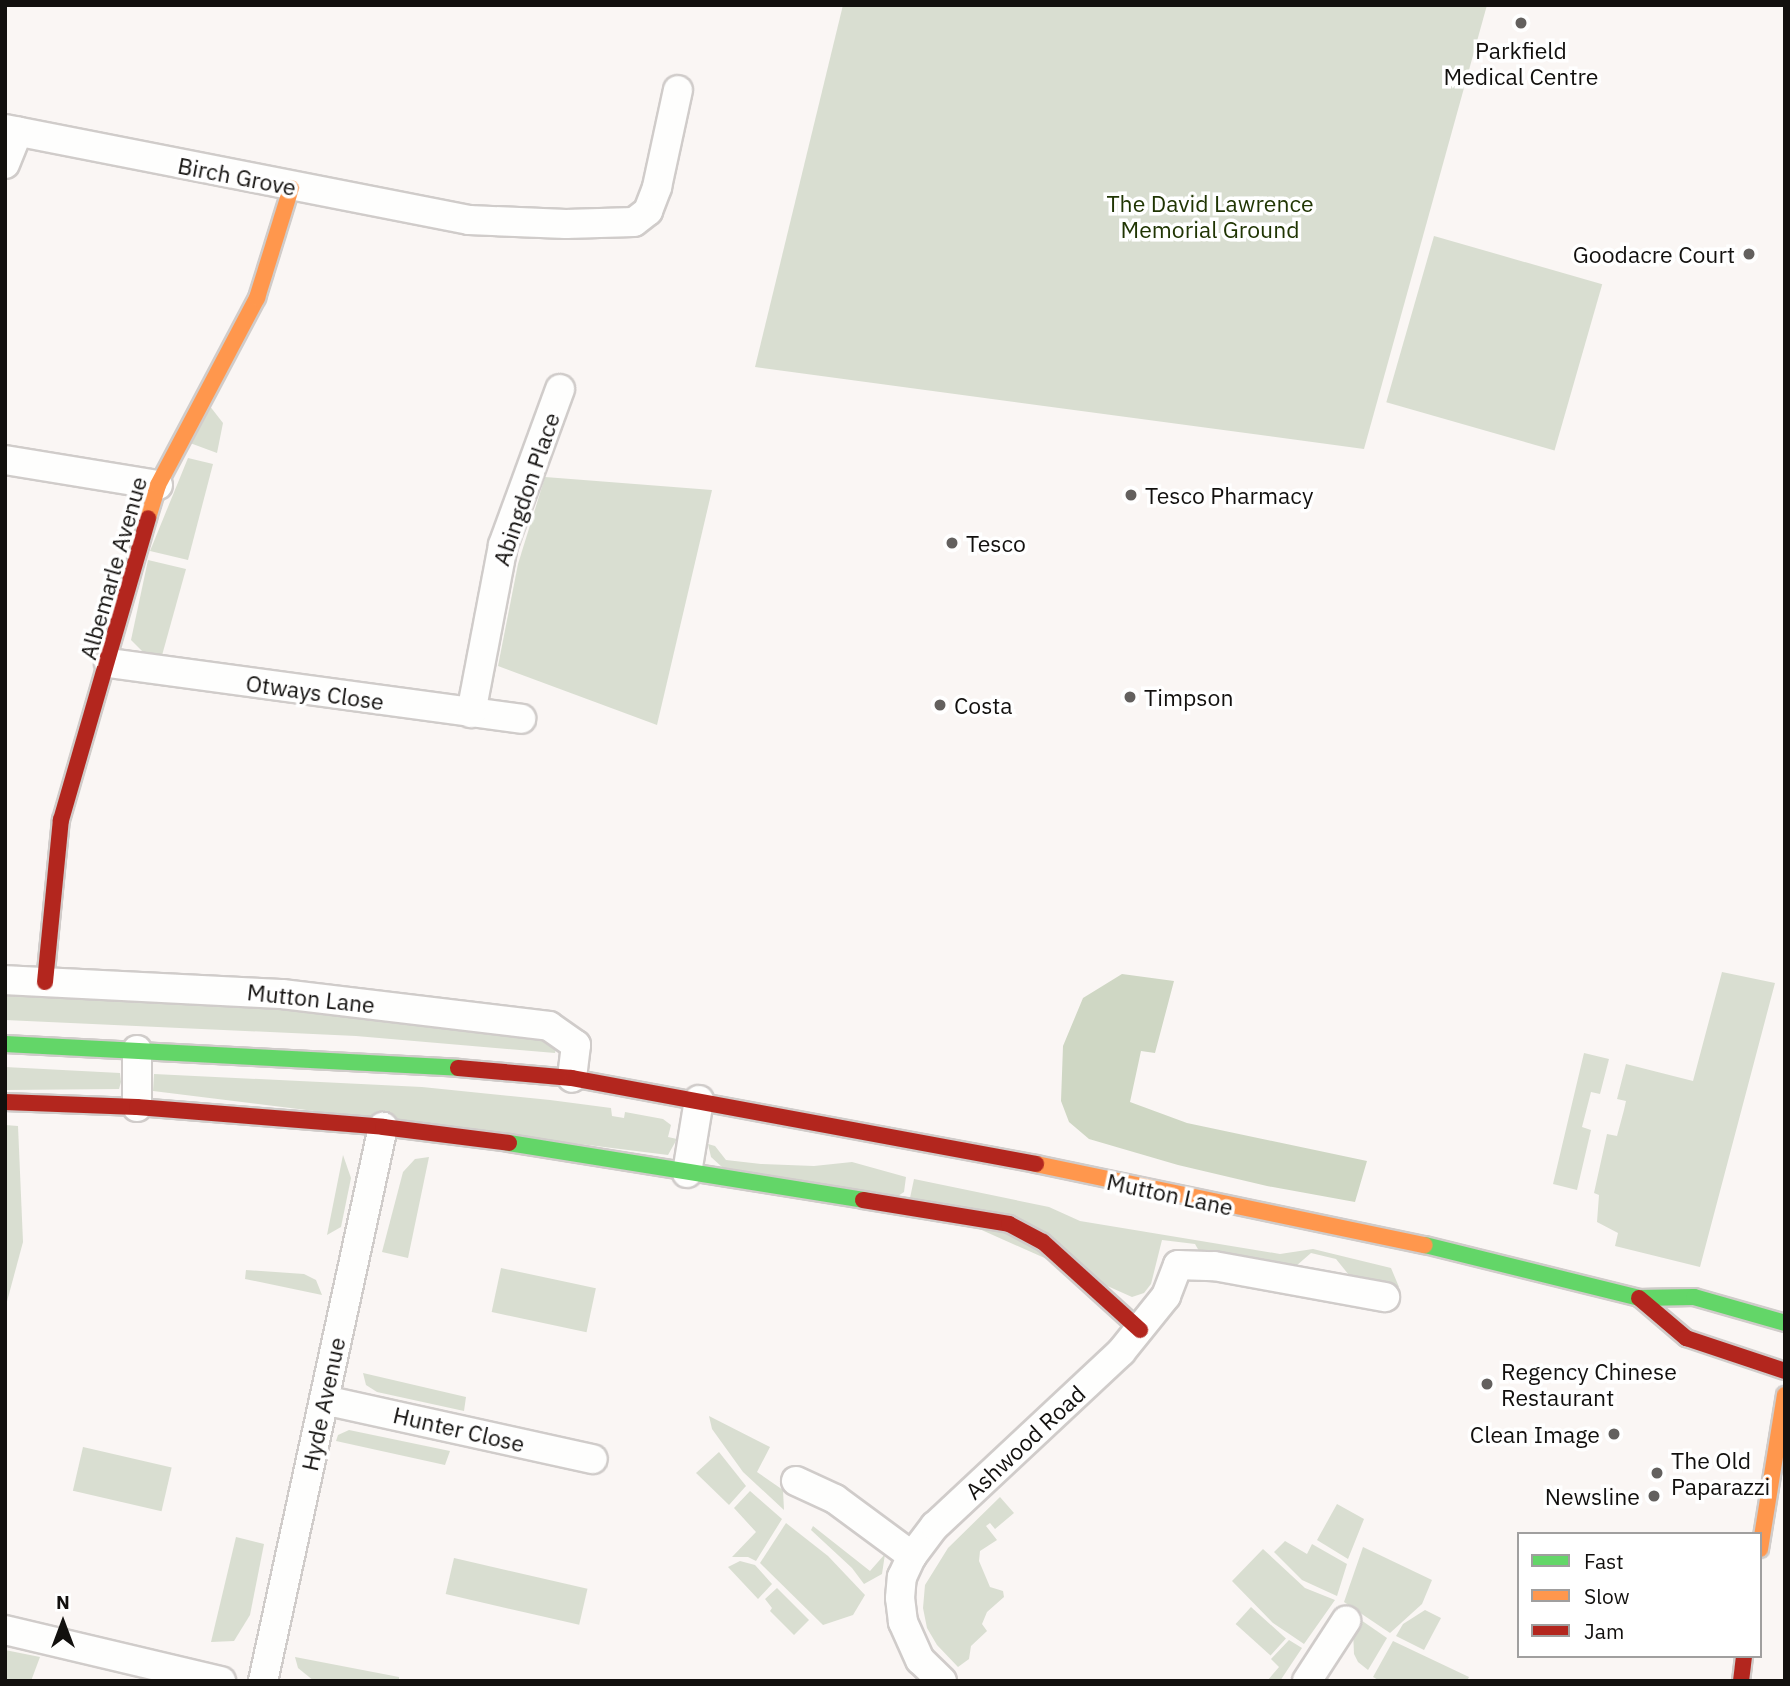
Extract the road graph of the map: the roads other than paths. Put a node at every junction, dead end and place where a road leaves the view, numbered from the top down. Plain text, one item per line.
1 (678, 90) dead end
2 (11, 131) edge
3 (5, 164) edge
4 (291, 188) junction
5 (560, 389) dead end
6 (5, 460) edge
7 (158, 485) junction
8 (109, 663) junction
9 (471, 713) junction
10 (521, 719) dead end
11 (5, 980) edge
12 (45, 982) junction
13 (5, 1044) edge
14 (137, 1050) junction
15 (572, 1079) junction
16 (699, 1100) junction
17 (5, 1102) edge
18 (137, 1107) junction
19 (383, 1127) junction
20 (687, 1173) junction
21 (1385, 1297) dead end
22 (1639, 1298) junction
23 (1785, 1324) edge
24 (1140, 1330) junction
25 (1785, 1371) edge
26 (1785, 1395) edge
27 (324, 1400) junction
28 (593, 1459) dead end
29 (796, 1481) dead end
30 (1762, 1537) edge
31 (912, 1556) junction
32 (1346, 1621) dead end
33 (5, 1630) edge
34 (1744, 1658) edge
35 (221, 1681) edge
36 (263, 1681) edge
37 (942, 1681) edge
38 (1307, 1681) edge
39 (1741, 1681) edge

1 - 4 street, Birch Grove
2 - 3 street
2 - 4 street, Birch Grove
4 - 7 main road, Albemarle Avenue
5 - 9 street, Abingdon Place
6 - 7 street
7 - 8 main road, Albemarle Avenue
8 - 9 street, Otways Close
8 - 12 main road, Albemarle Avenue
9 - 10 street, Otways Close
11 - 12 street, Mutton Lane
12 - 15 street, Mutton Lane
13 - 14 main road, Mutton Lane
14 - 15 main road, Mutton Lane
14 - 18 street
15 - 16 main road, Mutton Lane
16 - 20 street
16 - 22 main road, Mutton Lane
17 - 18 main road
18 - 19 main road
19 - 20 main road
19 - 27 street, Hyde Avenue
20 - 24 main road
21 - 24 street
22 - 23 main road, Mutton Lane
22 - 25 main road, Mutton Lane
24 - 31 street, Ashwood Road
26 - 30 main road
27 - 28 street, Hunter Close
27 - 36 street, Hyde Avenue
29 - 31 street
31 - 37 street, Ashwood Road
32 - 38 street
33 - 35 street
34 - 39 main road

